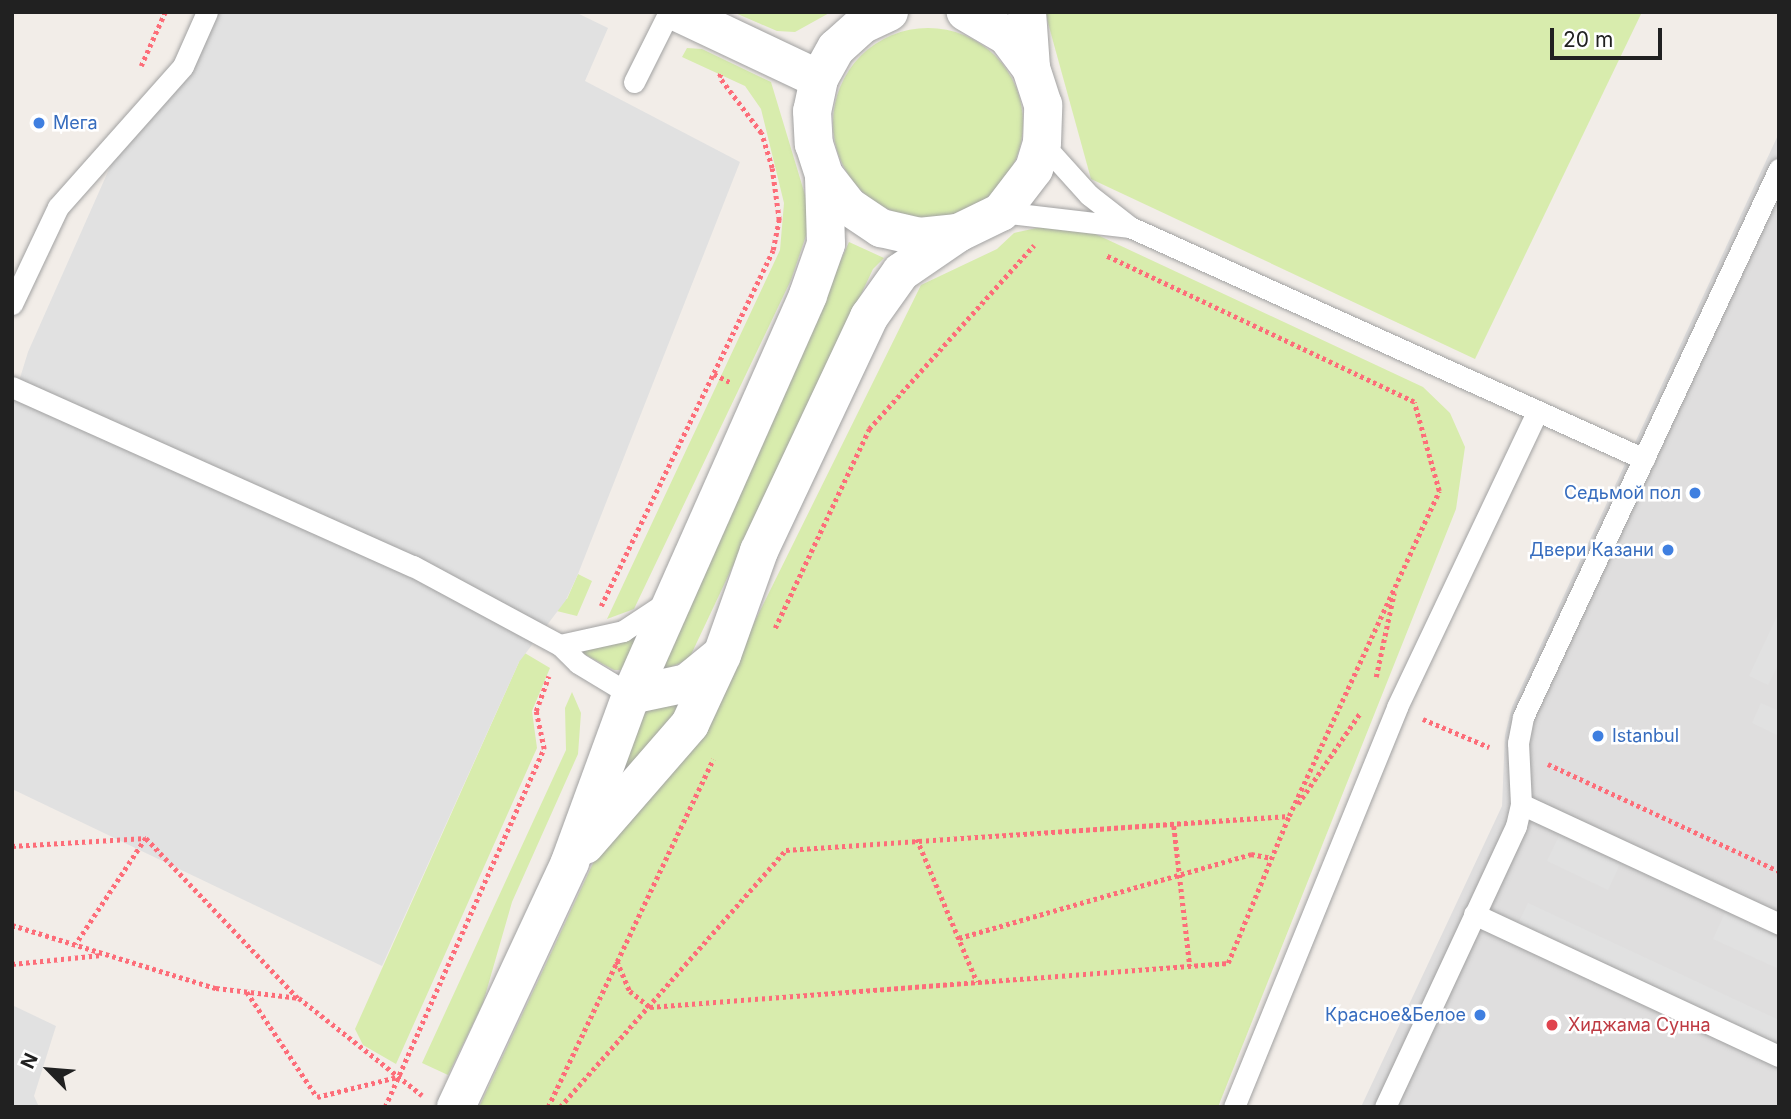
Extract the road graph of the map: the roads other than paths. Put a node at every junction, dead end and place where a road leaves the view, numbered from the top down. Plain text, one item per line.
1 (207, 12) edge
2 (669, 12) edge
3 (677, 12) edge
4 (889, 12) edge
5 (966, 12) edge
6 (1027, 12) edge
7 (1031, 68) junction
8 (819, 79) junction
9 (634, 82) dead end
10 (1041, 143) junction
11 (1779, 169) edge
12 (824, 174) junction
13 (1001, 212) junction
14 (1130, 228) junction
15 (958, 233) junction
16 (12, 304) edge
17 (12, 387) edge
18 (1536, 414) junction
19 (1644, 459) junction
20 (677, 596) junction
21 (560, 645) junction
22 (722, 655) junction
23 (631, 695) junction
24 (1521, 804) junction
25 (570, 862) junction
26 (1474, 914) junction
27 (1779, 924) edge
28 (1779, 1056) edge
29 (442, 1103) edge
30 (1234, 1107) edge
31 (1385, 1107) edge

1 - 16 lane
2 - 9 lane
3 - 8 street
4 - 8 street
5 - 7 street
6 - 7 street
7 - 10 street
8 - 12 street
10 - 13 street
10 - 14 lane
11 - 19 lane
12 - 15 street
12 - 20 street
13 - 14 lane
13 - 15 street
14 - 18 lane
15 - 22 street
17 - 21 lane
18 - 19 lane
18 - 30 lane
19 - 24 lane
20 - 21 lane
20 - 23 street
21 - 23 lane
22 - 23 street
22 - 25 street
23 - 25 street
24 - 26 lane
24 - 27 lane
25 - 29 street
26 - 28 lane
26 - 31 lane

